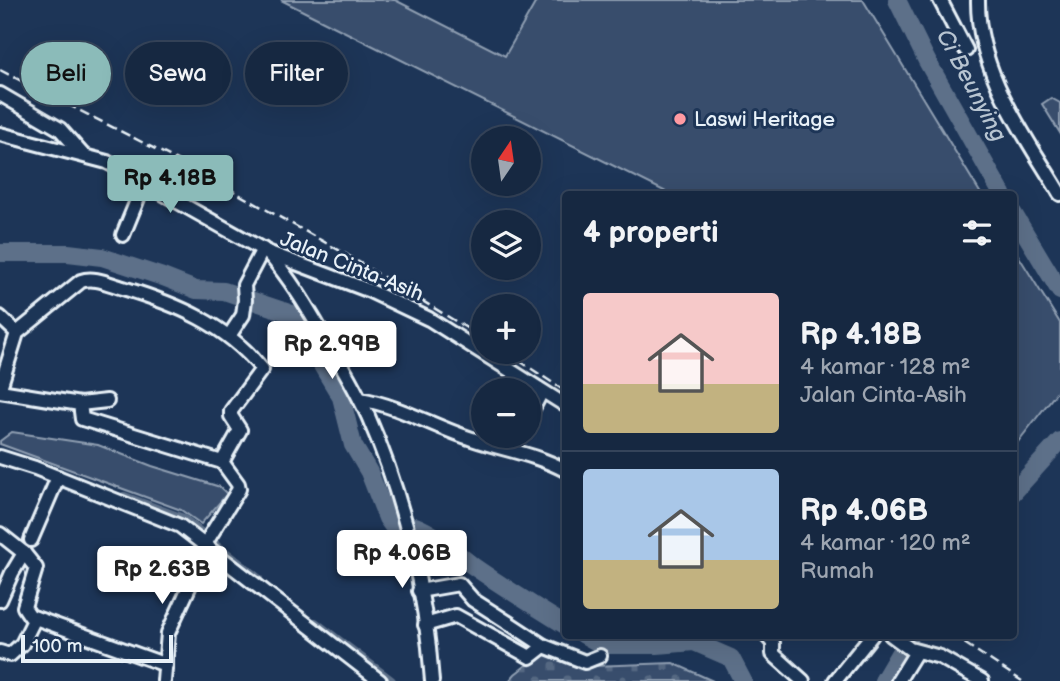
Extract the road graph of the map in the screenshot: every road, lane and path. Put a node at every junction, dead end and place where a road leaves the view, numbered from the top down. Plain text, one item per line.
1 (940, 0) edge
2 (978, 0) edge
3 (966, 50) dead end
4 (0, 94) edge
5 (0, 134) edge
6 (83, 155) junction
7 (145, 181) junction
8 (1060, 194) edge
9 (123, 235) dead end
10 (265, 251) junction
11 (0, 317) edge
12 (17, 333) junction
13 (229, 336) junction
14 (0, 389) edge
15 (542, 391) joint
16 (360, 398) junction
17 (107, 401) dead end
18 (562, 403) edge
19 (80, 404) junction
20 (471, 439) edge
21 (521, 448) edge
22 (0, 457) edge
23 (222, 462) junction
24 (562, 469) edge
25 (58, 477) junction
26 (0, 534) edge
27 (31, 540) dead end
28 (208, 540) junction
29 (24, 553) junction
30 (419, 591) junction
31 (0, 600) edge
32 (35, 618) junction
33 (425, 625) junction
34 (770, 639) edge
35 (869, 639) edge
36 (896, 639) edge
37 (544, 646) junction
38 (913, 651) junction
39 (0, 652) edge
40 (596, 658) dead end
41 (166, 665) junction
42 (164, 681) edge
43 (380, 681) edge
44 (432, 681) edge
45 (803, 681) edge
46 (835, 681) edge
47 (898, 681) edge
48 (982, 681) edge

1 - 3 street
2 - 8 street
4 - 6 street
5 - 6 street, Jalan Cinta-Asih
6 - 7 street, Jalan Cinta-Asih
7 - 9 street
7 - 10 street, Jalan Cinta-Asih
10 - 13 street
10 - 15 street, Jalan Cinta-Asih
10 - 16 street
11 - 12 street
12 - 13 street
12 - 14 street
13 - 23 street
14 - 19 street
15 - 18 street, Jalan Cinta-Asih
16 - 20 street
16 - 30 street
17 - 19 street
19 - 23 street
21 - 24 street
22 - 25 street
23 - 28 street
25 - 27 street
25 - 28 street
26 - 29 street
28 - 41 street
28 - 43 street
29 - 31 street
29 - 32 street
30 - 33 street
30 - 37 street
32 - 39 street
32 - 41 street
33 - 37 street
33 - 44 street
34 - 45 street
35 - 46 street
36 - 38 street
37 - 40 street
38 - 47 street
38 - 48 street
41 - 42 street

